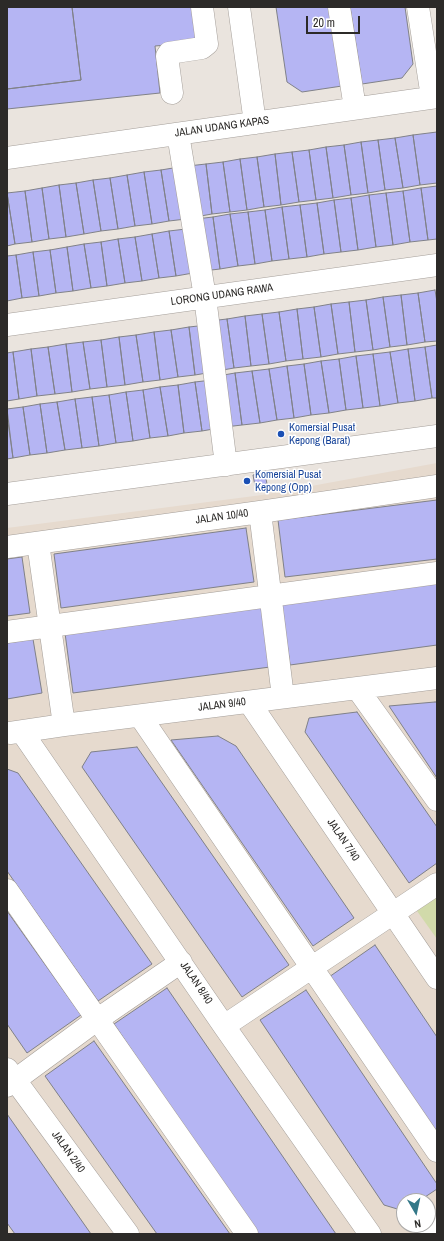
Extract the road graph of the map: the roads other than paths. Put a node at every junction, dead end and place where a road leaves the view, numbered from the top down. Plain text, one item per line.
1 (202, 7) edge
2 (239, 7) edge
3 (339, 7) edge
4 (418, 7) edge
5 (172, 92) dead end
6 (434, 97) edge
7 (355, 108) junction
8 (255, 123) junction
9 (178, 134) junction
10 (7, 158) edge
11 (437, 265) edge
12 (205, 297) junction
13 (7, 325) edge
14 (437, 436) edge
15 (226, 465) junction
16 (437, 486) edge
17 (7, 494) edge
18 (260, 512) junction
19 (38, 543) junction
20 (7, 547) edge
21 (437, 573) edge
22 (271, 596) junction
23 (50, 626) junction
24 (7, 632) edge
25 (437, 678) edge
26 (357, 688) junction
27 (283, 697) junction
28 (249, 702) junction
29 (140, 716) junction
30 (64, 725) junction
31 (14, 733) edge
32 (437, 800) edge
33 (7, 890) edge
34 (434, 890) edge
35 (394, 914) junction
36 (181, 962) junction
37 (312, 969) junction
38 (437, 978) edge
39 (98, 1020) junction
40 (224, 1026) junction
41 (10, 1078) edge
42 (437, 1151) edge
43 (437, 1227) edge
44 (128, 1234) edge
45 (247, 1234) edge
46 (370, 1234) edge
47 (426, 1234) edge

1 - 5 street
2 - 8 street
3 - 7 street
4 - 6 street
6 - 7 street, JALAN UDANG KAPAS
7 - 8 street, JALAN UDANG KAPAS
8 - 9 street, JALAN UDANG KAPAS
9 - 10 street, JALAN UDANG KAPAS
9 - 12 street
11 - 12 street, LORONG UDANG RAWA
12 - 13 street, LORONG UDANG RAWA
12 - 15 street
14 - 15 street
15 - 17 street
16 - 18 street, JALAN 10/40
18 - 19 street, JALAN 10/40
18 - 22 street
19 - 20 street, JALAN 10/40
19 - 23 street
21 - 22 street
22 - 23 street
22 - 27 street
23 - 24 street
23 - 30 street
25 - 26 street, JALAN 9/40
26 - 27 street, JALAN 9/40
26 - 32 street
27 - 28 street, JALAN 9/40
28 - 29 street, JALAN 9/40
28 - 35 street, JALAN 7/40
29 - 30 street, JALAN 9/40
29 - 37 street
30 - 31 street, JALAN 9/40
31 - 36 street, JALAN 8/40
33 - 39 street
34 - 35 street
35 - 37 street
35 - 38 street, JALAN 7/40
36 - 39 street
36 - 40 street, JALAN 8/40
37 - 40 street
37 - 42 street
39 - 41 street
39 - 45 street
40 - 46 street, JALAN 8/40
41 - 44 street, JALAN 2/40
43 - 47 street

